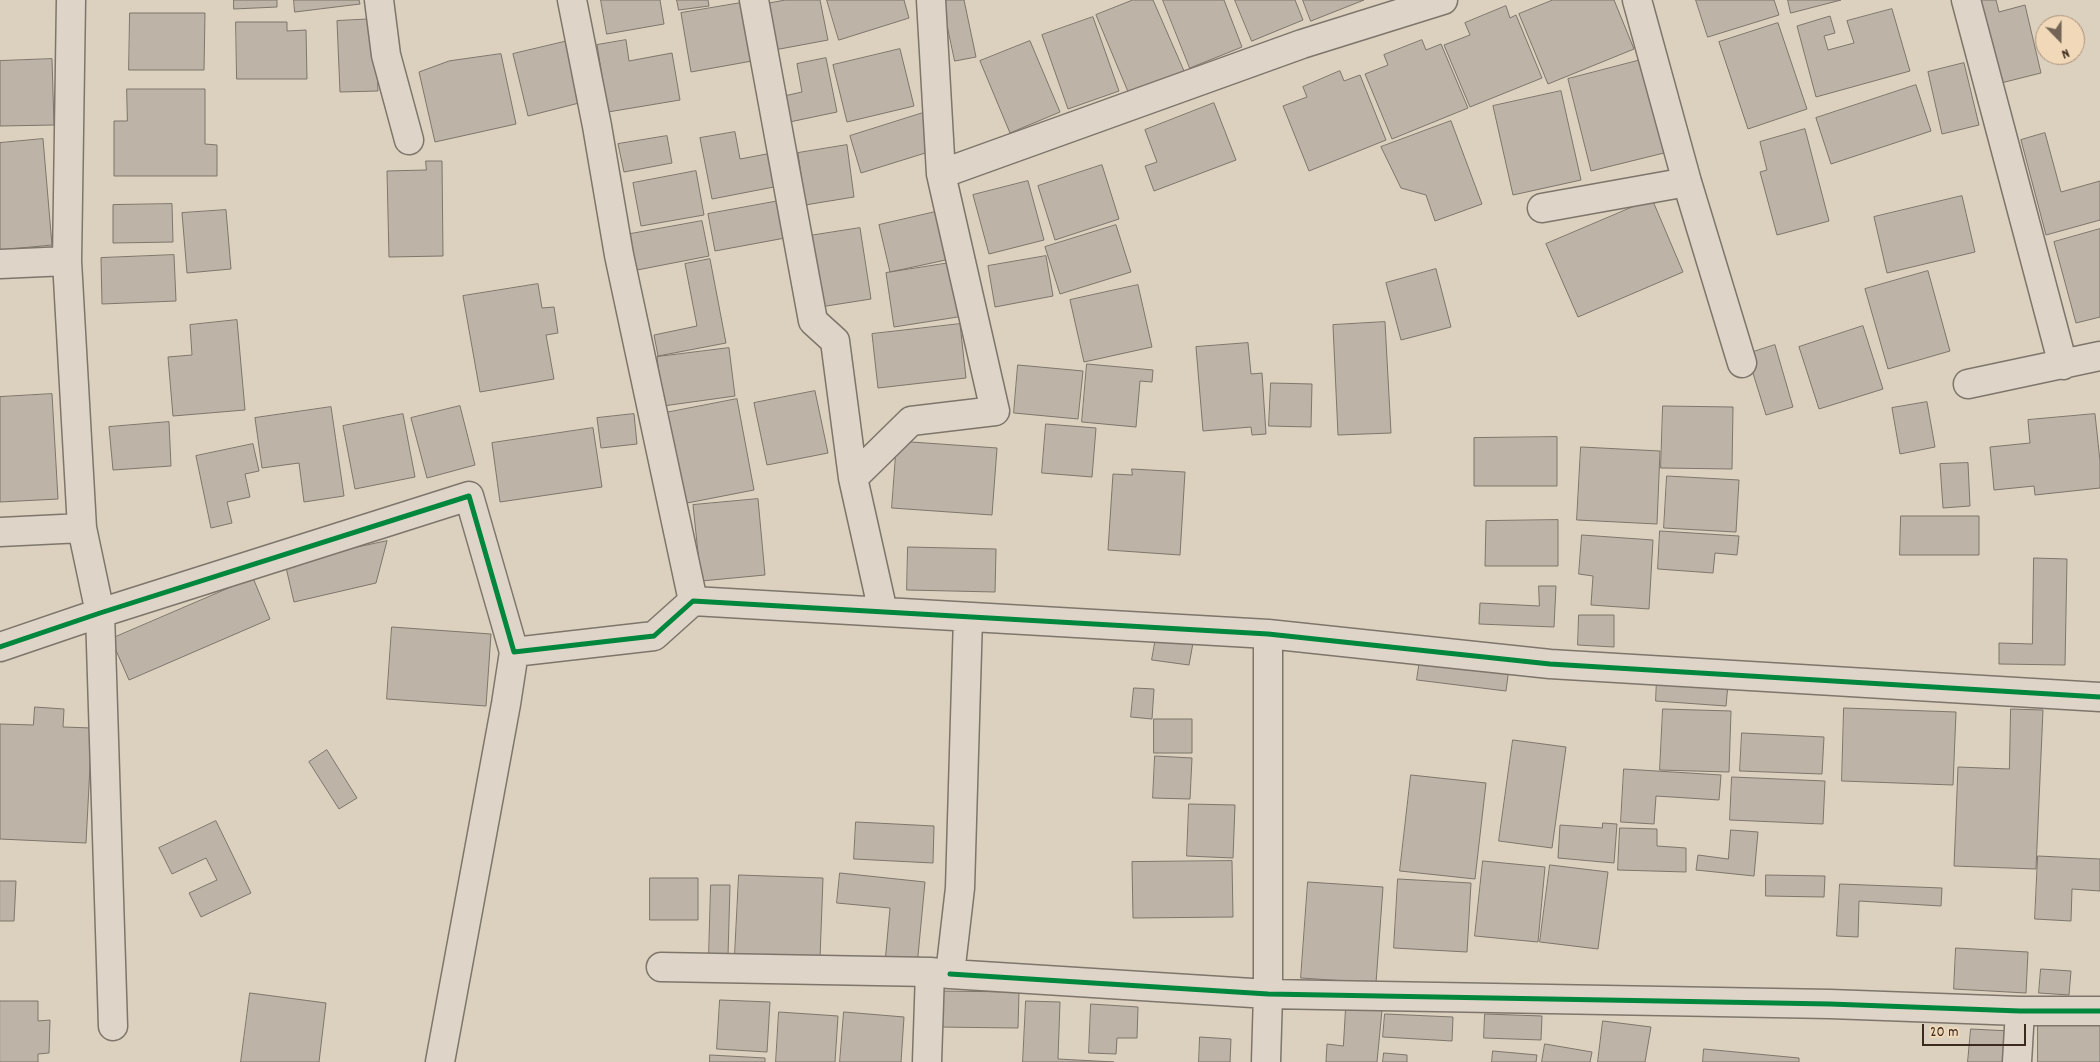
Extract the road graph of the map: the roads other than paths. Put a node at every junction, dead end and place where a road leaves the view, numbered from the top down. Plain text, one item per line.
1 (71, 0) edge
2 (379, 0) edge
3 (572, 0) edge
4 (754, 0) edge
5 (931, 0) edge
6 (1443, 0) edge
7 (1638, 0) edge
8 (1966, 0) edge
9 (409, 140) dead end
10 (941, 174) junction
11 (1687, 182) junction
12 (1542, 208) dead end
13 (67, 261) junction
14 (0, 264) edge
15 (2100, 356) edge
16 (1742, 363) dead end
17 (2063, 365) junction
18 (1968, 384) dead end
19 (853, 478) junction
20 (82, 528) junction
21 (0, 532) edge
22 (693, 601) junction
23 (100, 612) junction
24 (883, 612) junction
25 (968, 617) junction
26 (1268, 634) junction
27 (0, 647) edge
28 (514, 652) junction
29 (2100, 697) edge
30 (661, 967) dead end
31 (940, 973) junction
32 (1268, 994) junction
33 (2020, 1011) junction
34 (2100, 1011) edge
35 (112, 1026) dead end
36 (440, 1062) edge
37 (927, 1062) edge
38 (1266, 1062) edge
39 (2017, 1062) edge

1 - 13 street
2 - 9 street
3 - 22 street
4 - 19 street
5 - 10 street
6 - 10 street
7 - 11 street
8 - 17 street
10 - 19 street
11 - 12 street
11 - 16 street
13 - 14 street
13 - 20 street
15 - 17 street
17 - 18 street
19 - 24 street
20 - 21 street
20 - 23 street
22 - 24 street
22 - 28 street
23 - 27 street
23 - 28 street
23 - 35 street
24 - 25 street
25 - 26 street
25 - 31 street
26 - 29 street
26 - 32 street
28 - 36 street
30 - 31 street
31 - 32 street
31 - 37 street
32 - 33 street
32 - 38 street
33 - 34 street
33 - 39 street

